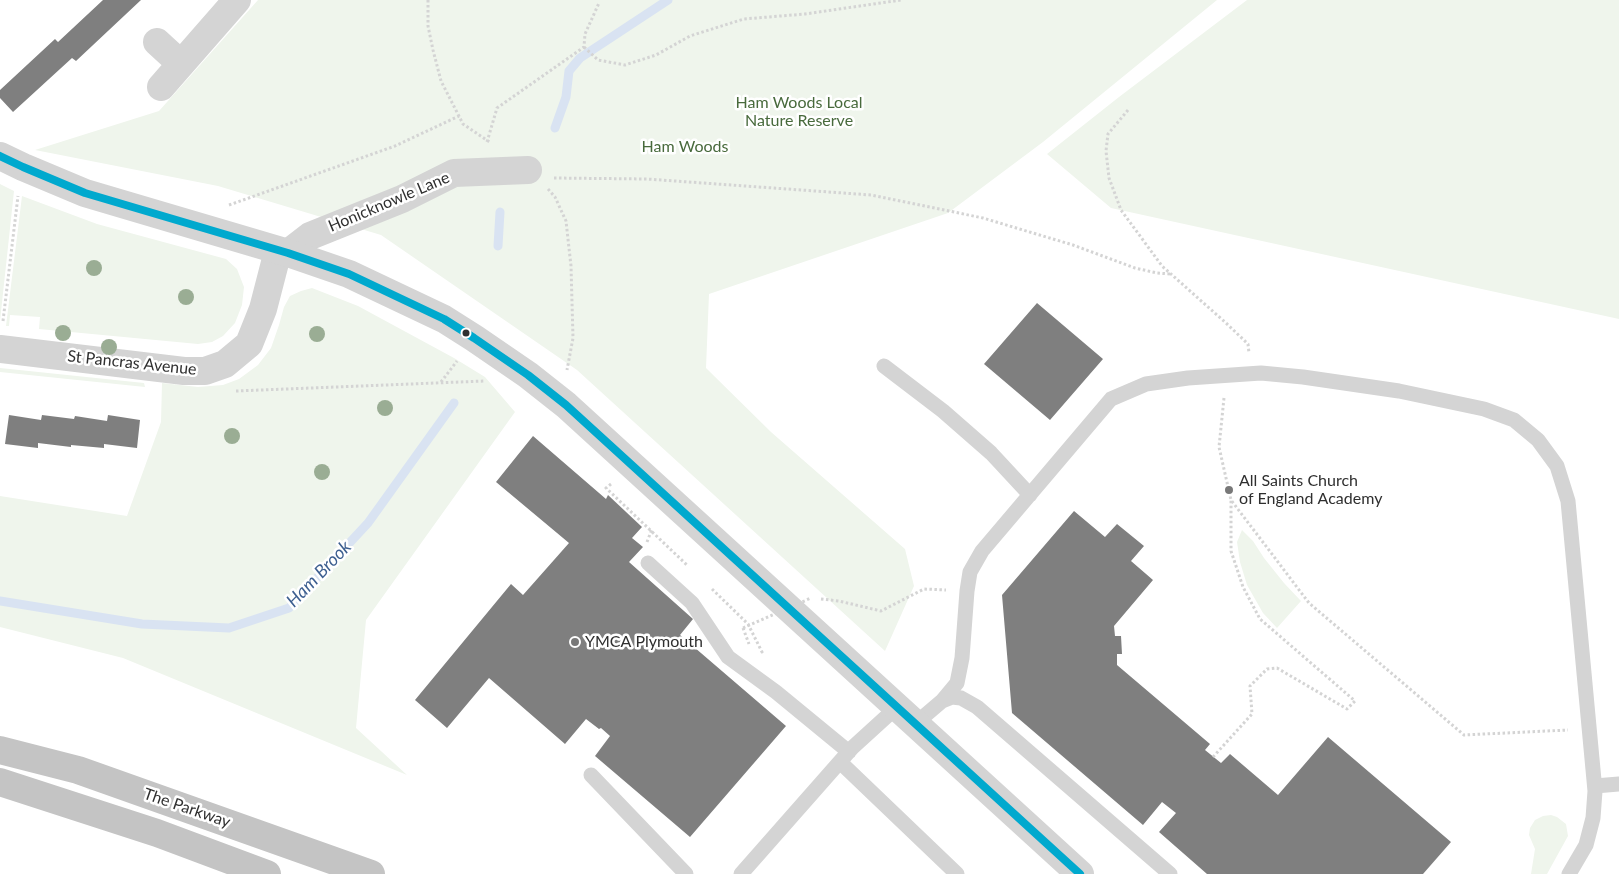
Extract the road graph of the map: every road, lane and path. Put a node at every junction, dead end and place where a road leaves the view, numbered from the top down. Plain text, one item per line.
1 (237, 0) edge
2 (428, 0) edge
3 (900, 0) edge
4 (600, 3) dead end
5 (157, 42) dead end
6 (584, 47) junction
7 (181, 64) junction
8 (161, 87) dead end
9 (1128, 110) dead end
10 (459, 116) junction
11 (11, 162) edge
12 (540, 178) junction
13 (228, 205) dead end
14 (283, 252) junction
15 (1171, 274) junction
16 (0, 349) edge
17 (504, 358) junction
18 (884, 366) dead end
19 (1251, 374) junction
20 (1228, 375) junction
21 (233, 391) dead end
22 (566, 405) junction
23 (1030, 495) junction
24 (1231, 500) junction
25 (678, 508) junction
26 (648, 563) joint
27 (967, 591) junction
28 (748, 624) dead end
29 (750, 645) dead end
30 (762, 652) dead end
31 (942, 701) junction
32 (906, 716) junction
33 (1589, 729) junction
34 (0, 750) edge
35 (844, 757) junction
36 (1213, 757) dead end
37 (591, 775) dead end
38 (0, 782) edge
39 (1619, 784) edge
40 (1595, 786) junction
41 (267, 874) edge
42 (371, 874) edge
43 (686, 874) edge
44 (742, 874) edge
45 (958, 874) edge
46 (1080, 874) edge
47 (1170, 874) edge
48 (1568, 874) edge

1 - 7 street
2 - 10 path
3 - 6 path
4 - 6 path
5 - 7 street
6 - 10 path
7 - 8 street
9 - 15 path
10 - 13 path
11 - 14 street
11 - 16 path
12 - 14 street, Honicknowle Lane
12 - 15 path
12 - 22 path
14 - 16 street, St Pancras Avenue
14 - 17 street
15 - 19 path
17 - 21 path
17 - 22 street
18 - 23 lane
19 - 20 lane
19 - 33 lane
20 - 23 lane
20 - 24 path
22 - 25 street
23 - 27 lane
24 - 33 path
24 - 36 path
25 - 26 path
25 - 32 street
26 - 35 lane
27 - 29 path, bridge
27 - 31 lane
28 - 30 path
31 - 32 lane
31 - 47 lane
32 - 35 lane
32 - 46 street
33 - 40 lane
34 - 42 highway, The Parkway
35 - 44 lane
35 - 45 lane
37 - 43 lane
38 - 41 highway, The Parkway
39 - 40 lane
40 - 48 lane

